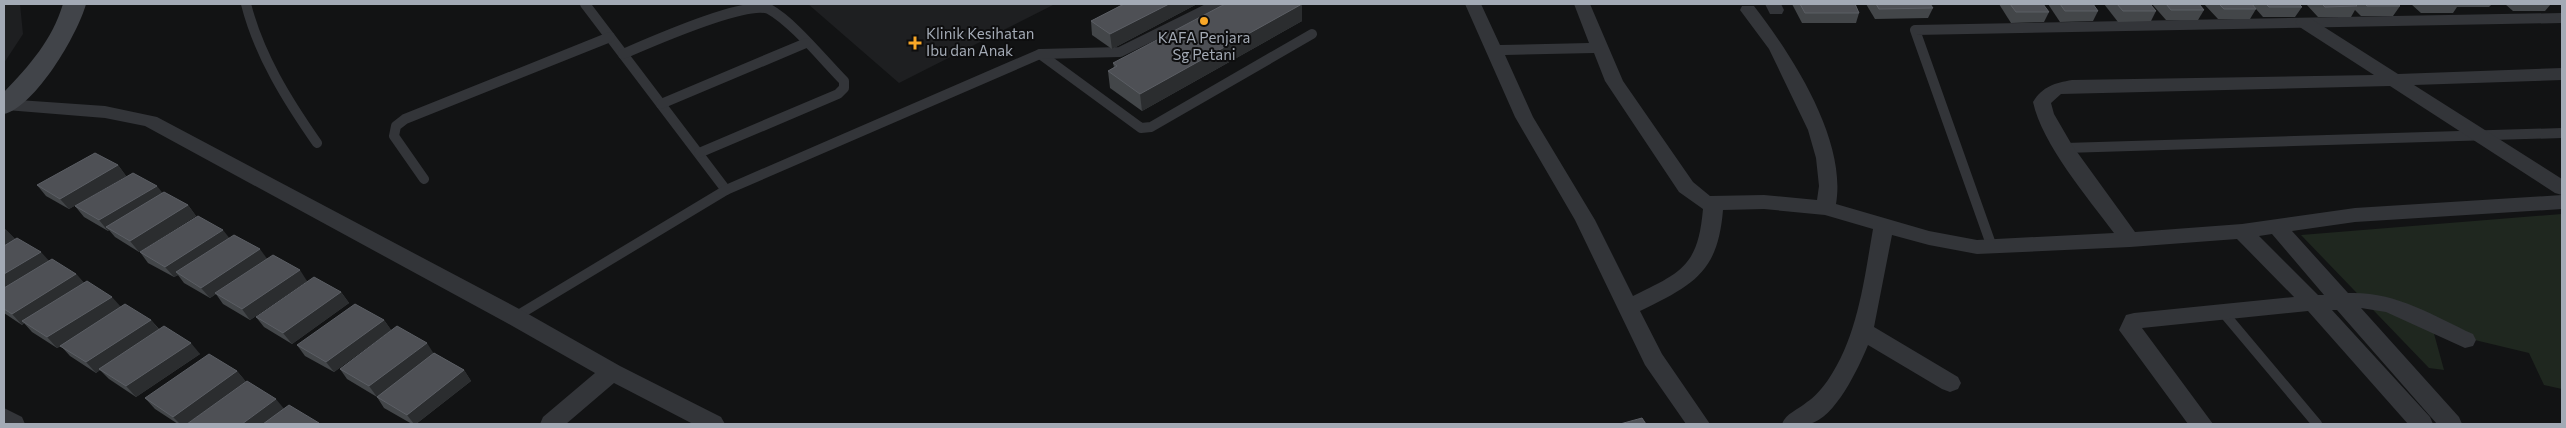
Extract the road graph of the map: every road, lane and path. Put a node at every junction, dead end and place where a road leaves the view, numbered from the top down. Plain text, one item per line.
1 (74, 4) edge
2 (246, 4) edge
3 (585, 4) edge
4 (1217, 4) edge
5 (1473, 4) edge
6 (1582, 4) edge
7 (1744, 7) edge
8 (2562, 18) edge
9 (2304, 22) junction
10 (1312, 34) dead end
11 (610, 37) junction
12 (806, 43) junction
13 (1599, 48) junction
14 (1495, 50) junction
15 (623, 54) junction
16 (1040, 54) junction
17 (2562, 74) edge
18 (2394, 80) junction
19 (661, 104) junction
20 (5, 105) edge
21 (2562, 133) edge
22 (2482, 135) junction
23 (318, 143) dead end
24 (2065, 148) junction
25 (699, 153) junction
26 (424, 179) dead end
27 (2562, 188) edge
28 (726, 190) junction
29 (2562, 202) edge
30 (1713, 204) junction
31 (1825, 208) junction
32 (1884, 225) junction
33 (2277, 227) junction
34 (2242, 230) junction
35 (2130, 240) junction
36 (1992, 247) junction
37 (2343, 301) junction
38 (2313, 303) junction
39 (1628, 308) junction
40 (2222, 312) junction
41 (515, 317) junction
42 (1863, 332) junction
43 (2465, 340) dead end
44 (612, 372) junction
45 (1950, 383) dead end
46 (4, 417) edge
47 (14, 424) edge
48 (551, 424) edge
49 (712, 424) edge
50 (1698, 424) edge
51 (1793, 424) edge
52 (2201, 424) edge
53 (2317, 424) edge
54 (2422, 424) edge
55 (2451, 424) edge

1 - 20 street
2 - 23 lane
3 - 11 lane
4 - 16 lane
5 - 14 street
6 - 13 street
7 - 31 street
8 - 9 lane
9 - 18 street
9 - 36 lane
10 - 16 lane
11 - 15 lane
11 - 26 lane
12 - 15 lane
12 - 19 lane
12 - 25 lane
13 - 14 street
13 - 30 street
14 - 39 street
15 - 19 lane
16 - 28 lane
17 - 18 street
18 - 22 street
18 - 24 street
19 - 25 lane
20 - 41 street
21 - 22 lane
22 - 24 lane
22 - 27 street
24 - 35 street
25 - 28 lane
28 - 41 lane
29 - 33 street
30 - 31 street
30 - 39 street
31 - 32 street
32 - 36 street
32 - 42 street
33 - 34 street
33 - 37 street
34 - 35 street
34 - 38 street
35 - 36 street
37 - 38 street
37 - 43 street
37 - 55 street
38 - 40 street
38 - 54 street
39 - 50 street
40 - 52 street
40 - 53 lane
41 - 44 street
42 - 45 street
42 - 51 street
44 - 48 street
44 - 49 street
46 - 47 street

